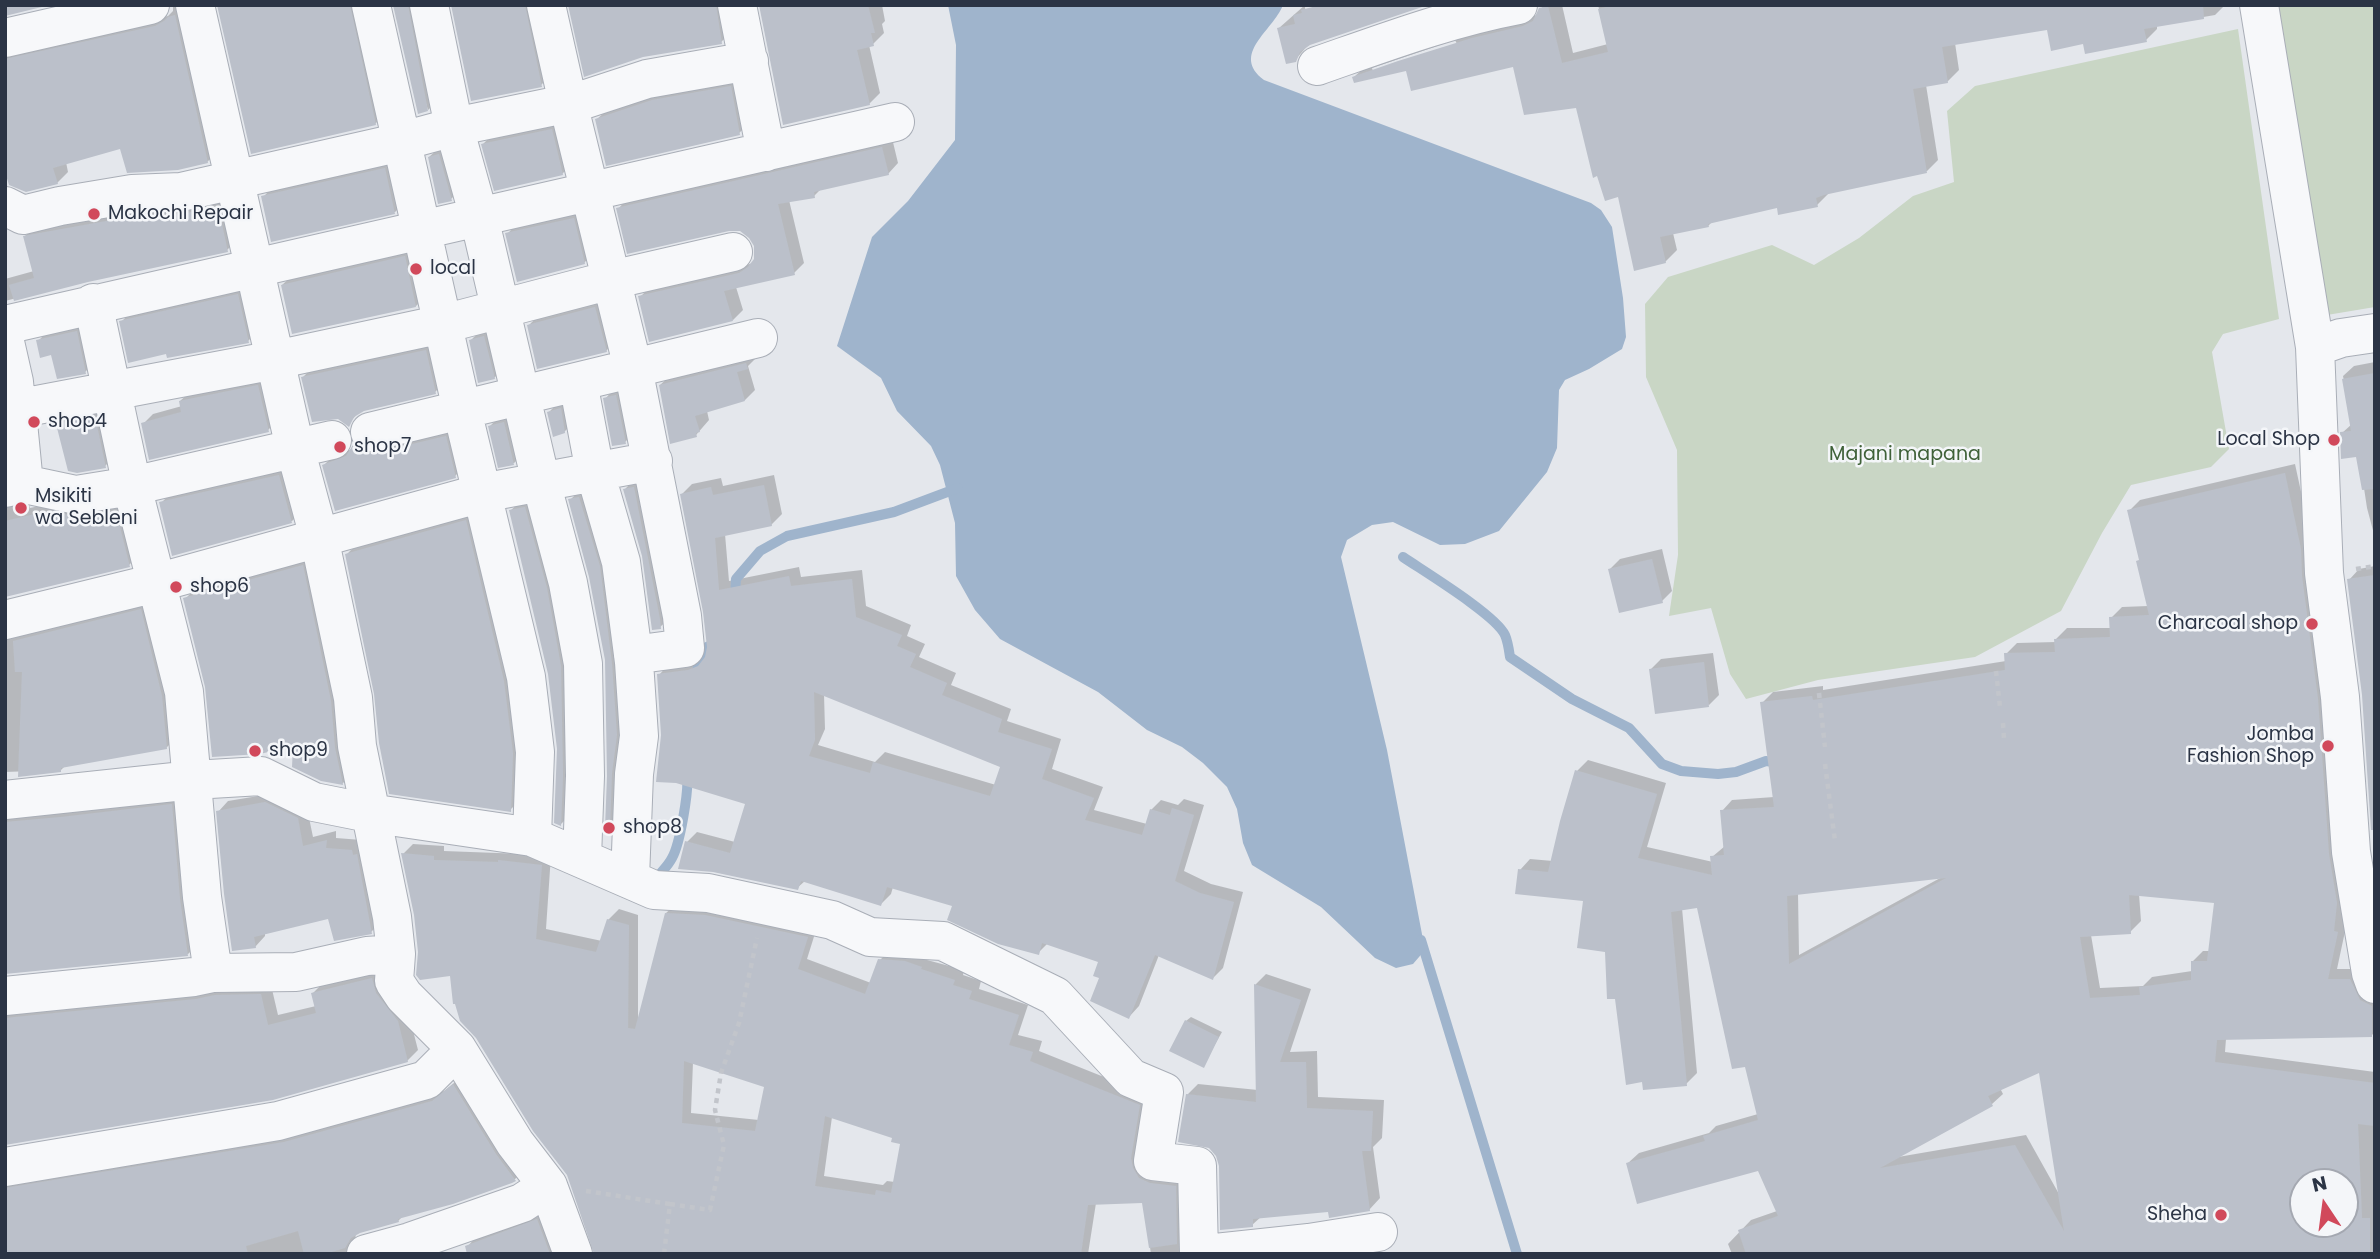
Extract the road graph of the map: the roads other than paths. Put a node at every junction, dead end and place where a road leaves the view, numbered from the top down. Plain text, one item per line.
1 (150, 5) edge
2 (195, 5) edge
3 (371, 5) edge
4 (429, 5) edge
5 (546, 5) edge
6 (737, 5) edge
7 (1518, 5) edge
8 (2259, 5) edge
9 (5, 38) edge
10 (749, 61) junction
11 (1317, 66) dead end
12 (568, 103) junction
13 (895, 122) dead end
14 (454, 127) junction
15 (403, 141) junction
16 (766, 152) junction
17 (235, 180) junction
18 (589, 192) junction
19 (5, 206) edge
20 (479, 217) junction
21 (422, 229) junction
22 (733, 252) dead end
23 (254, 267) junction
24 (611, 280) junction
25 (93, 303) junction
26 (500, 310) junction
27 (443, 324) junction
28 (5, 325) edge
29 (2375, 333) edge
30 (758, 338) dead end
31 (5, 342) edge
32 (2315, 347) junction
33 (275, 360) junction
34 (633, 368) junction
35 (579, 382) junction
36 (112, 392) junction
37 (521, 396) junction
38 (16, 409) junction
39 (462, 410) junction
40 (370, 432) dead end
41 (332, 440) dead end
42 (295, 448) junction
43 (653, 461) junction
44 (595, 472) junction
45 (541, 482) junction
46 (14, 486) edge
47 (132, 486) junction
48 (482, 494) junction
49 (319, 537) junction
50 (156, 583) junction
51 (5, 620) edge
52 (633, 655) junction
53 (193, 780) junction
54 (5, 800) edge
55 (369, 813) junction
56 (532, 837) junction
57 (2363, 852) edge
58 (582, 858) junction
59 (630, 878) junction
60 (396, 954) junction
61 (213, 973) junction
62 (2375, 984) edge
63 (5, 996) edge
64 (457, 1049) junction
65 (5, 1167) edge
66 (548, 1186) junction
67 (1378, 1232) dead end
68 (366, 1254) edge
69 (573, 1254) edge
70 (1199, 1254) edge
71 (1206, 1254) edge

1 - 9 street
2 - 17 street
3 - 15 street
4 - 14 street
5 - 12 street
6 - 10 street
7 - 11 street
8 - 32 street
10 - 12 street
10 - 16 street
12 - 14 street
12 - 18 street
13 - 16 street
14 - 15 street
14 - 20 street
15 - 17 street
15 - 21 street
16 - 18 street
17 - 19 street
17 - 23 street
18 - 20 street
18 - 24 street
20 - 21 street
20 - 26 street
21 - 23 street
21 - 27 street
22 - 24 street
23 - 25 street
23 - 33 street
24 - 26 street
24 - 34 street
25 - 28 street
25 - 36 street
26 - 27 street
26 - 37 street
27 - 33 street
27 - 39 street
29 - 32 street
30 - 34 street
31 - 38 street
32 - 57 street
33 - 36 street
33 - 42 street
34 - 35 street
34 - 43 street
35 - 37 street
35 - 44 street
36 - 38 street
36 - 47 street
37 - 39 street
37 - 45 street
38 - 46 street
39 - 40 street
39 - 48 street
41 - 42 street
42 - 47 street
42 - 49 street
43 - 44 street
43 - 52 street
44 - 45 street
44 - 52 street
45 - 48 street
45 - 58 street
46 - 47 street
47 - 50 street
48 - 49 street
48 - 56 street
49 - 50 street
49 - 55 street
50 - 51 street
50 - 53 street
52 - 59 street
53 - 54 street
53 - 55 street
53 - 61 street
55 - 56 street
55 - 60 street
56 - 58 street
57 - 62 street
58 - 59 street
59 - 70 street
60 - 61 street
60 - 64 street
61 - 63 street
64 - 65 street
64 - 66 street
66 - 68 street
66 - 69 street
67 - 71 street

